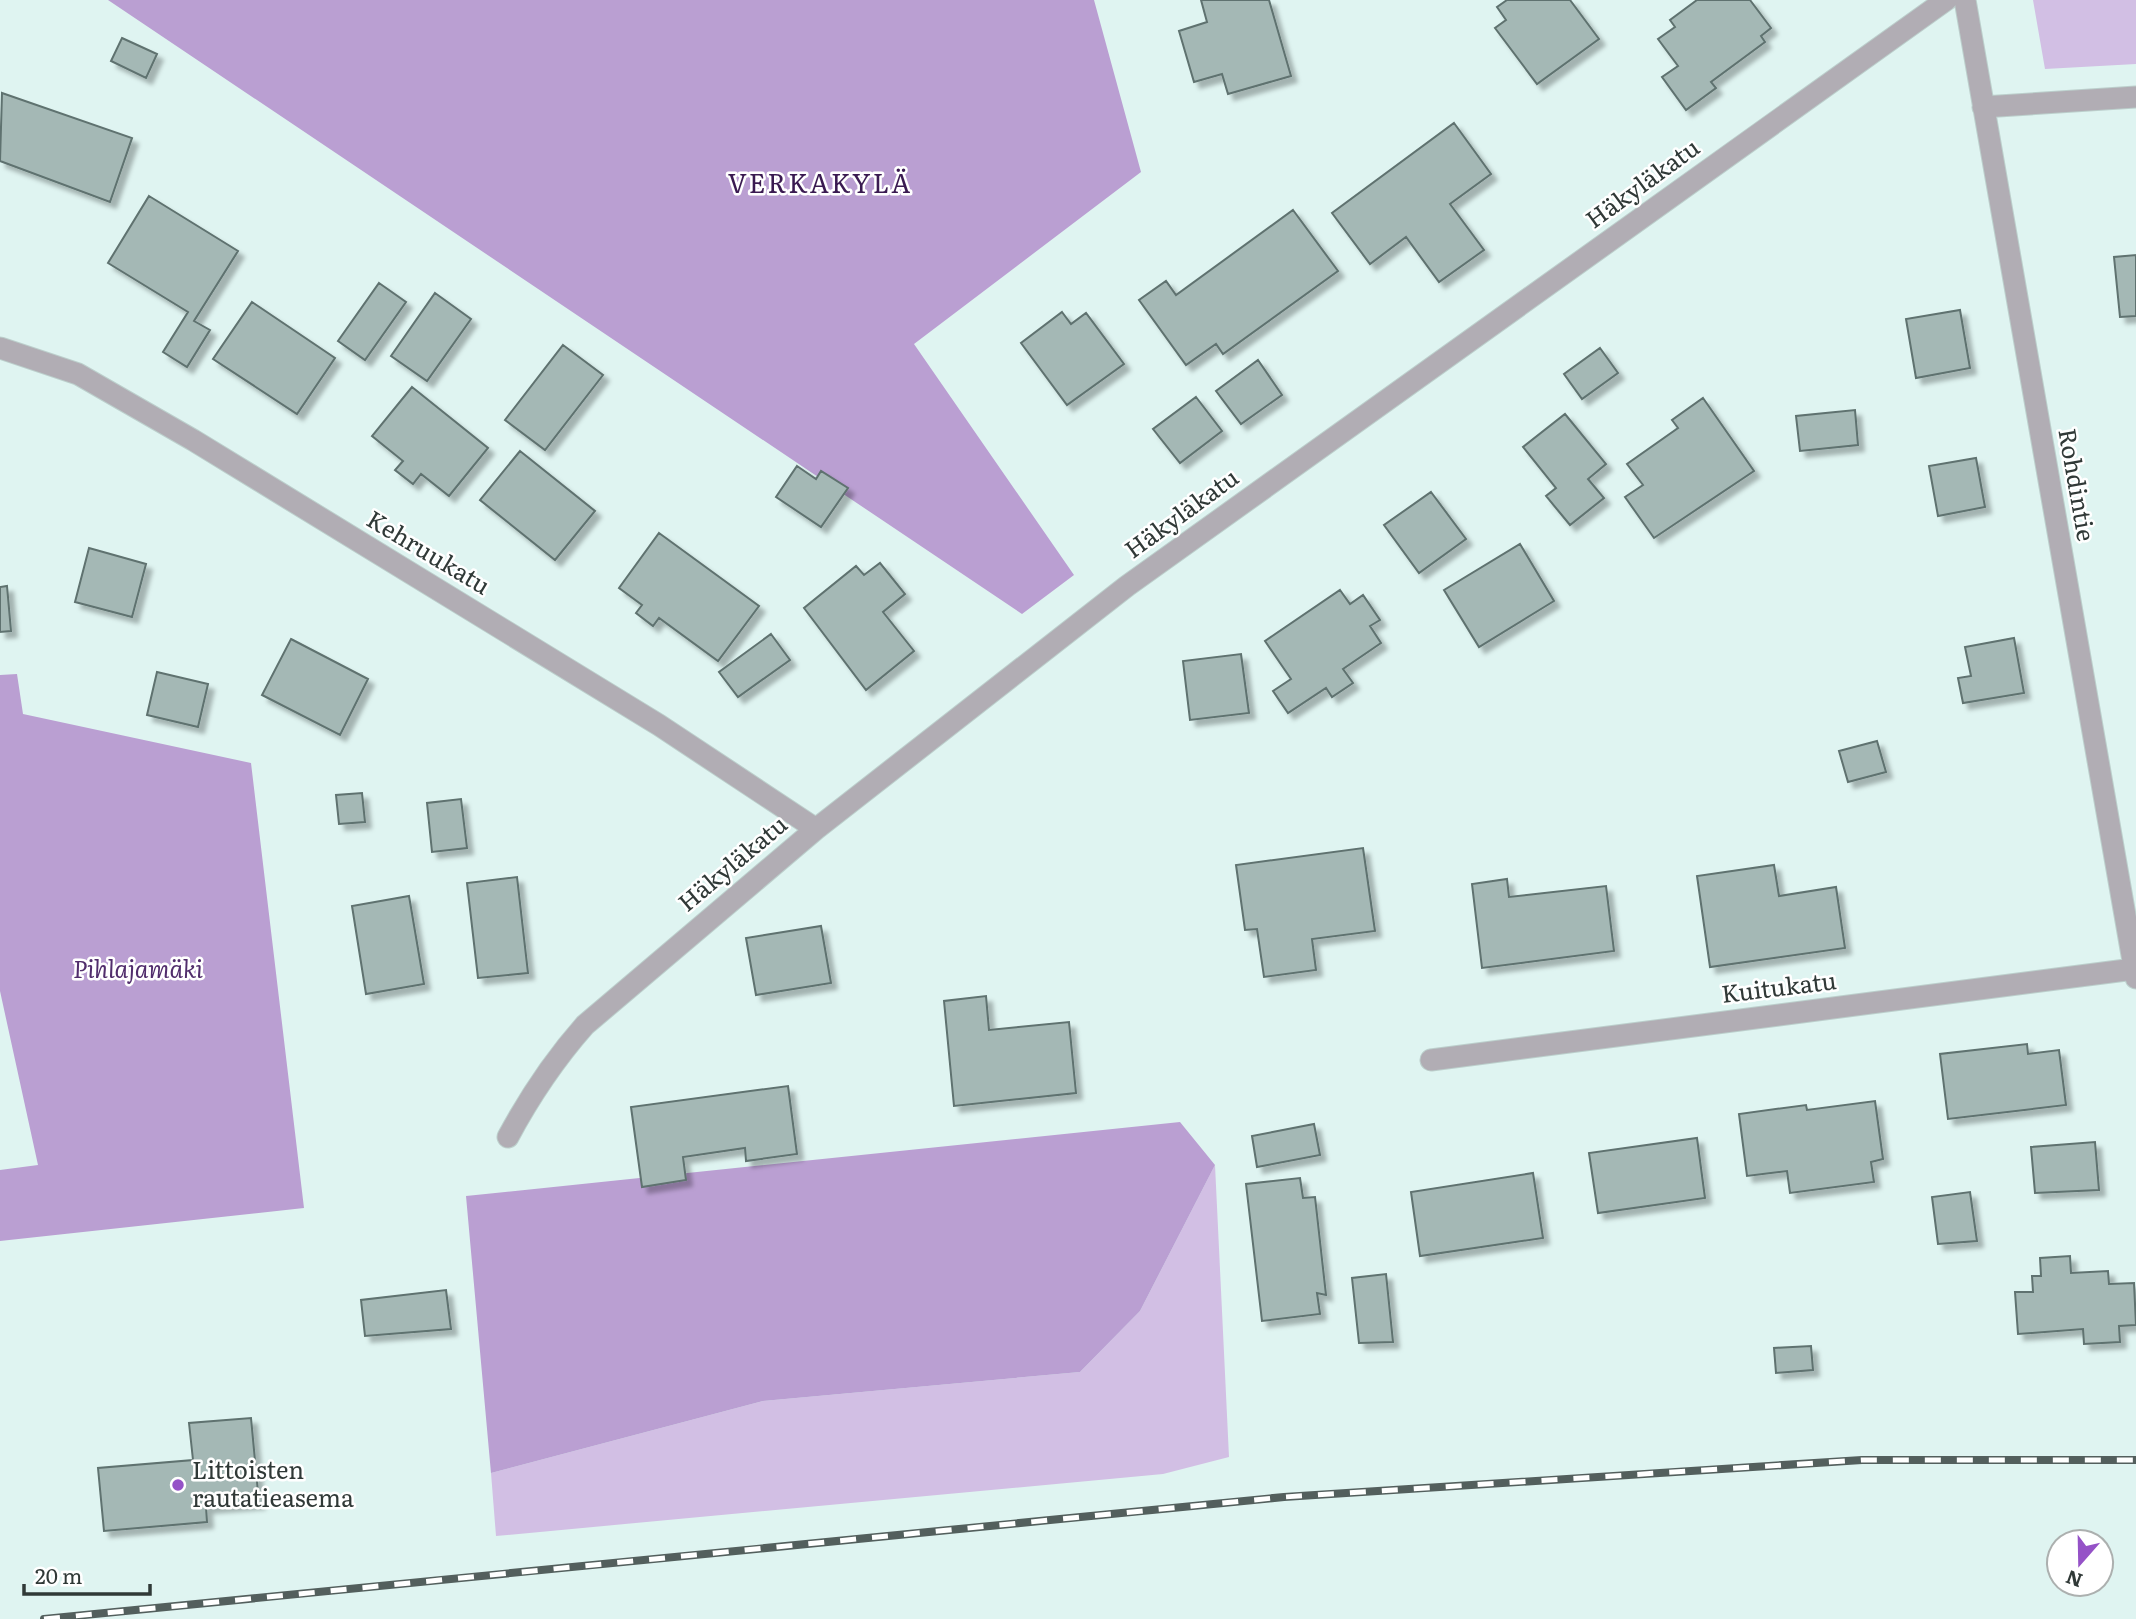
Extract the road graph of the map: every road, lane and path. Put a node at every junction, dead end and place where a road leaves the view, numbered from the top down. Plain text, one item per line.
1 (1946, 0) edge
2 (1965, 0) edge
3 (2136, 97) edge
4 (1983, 107) junction
5 (0, 348) edge
6 (816, 829) junction
7 (2135, 974) edge
8 (1431, 1060) dead end
9 (508, 1137) dead end

1 - 6 street, Häkyläkatu
2 - 4 street, Rohdintie
3 - 4 street
4 - 7 street, Rohdintie
5 - 6 street, Kehruukatu
6 - 9 street, Häkyläkatu
7 - 8 street, Kuitukatu

